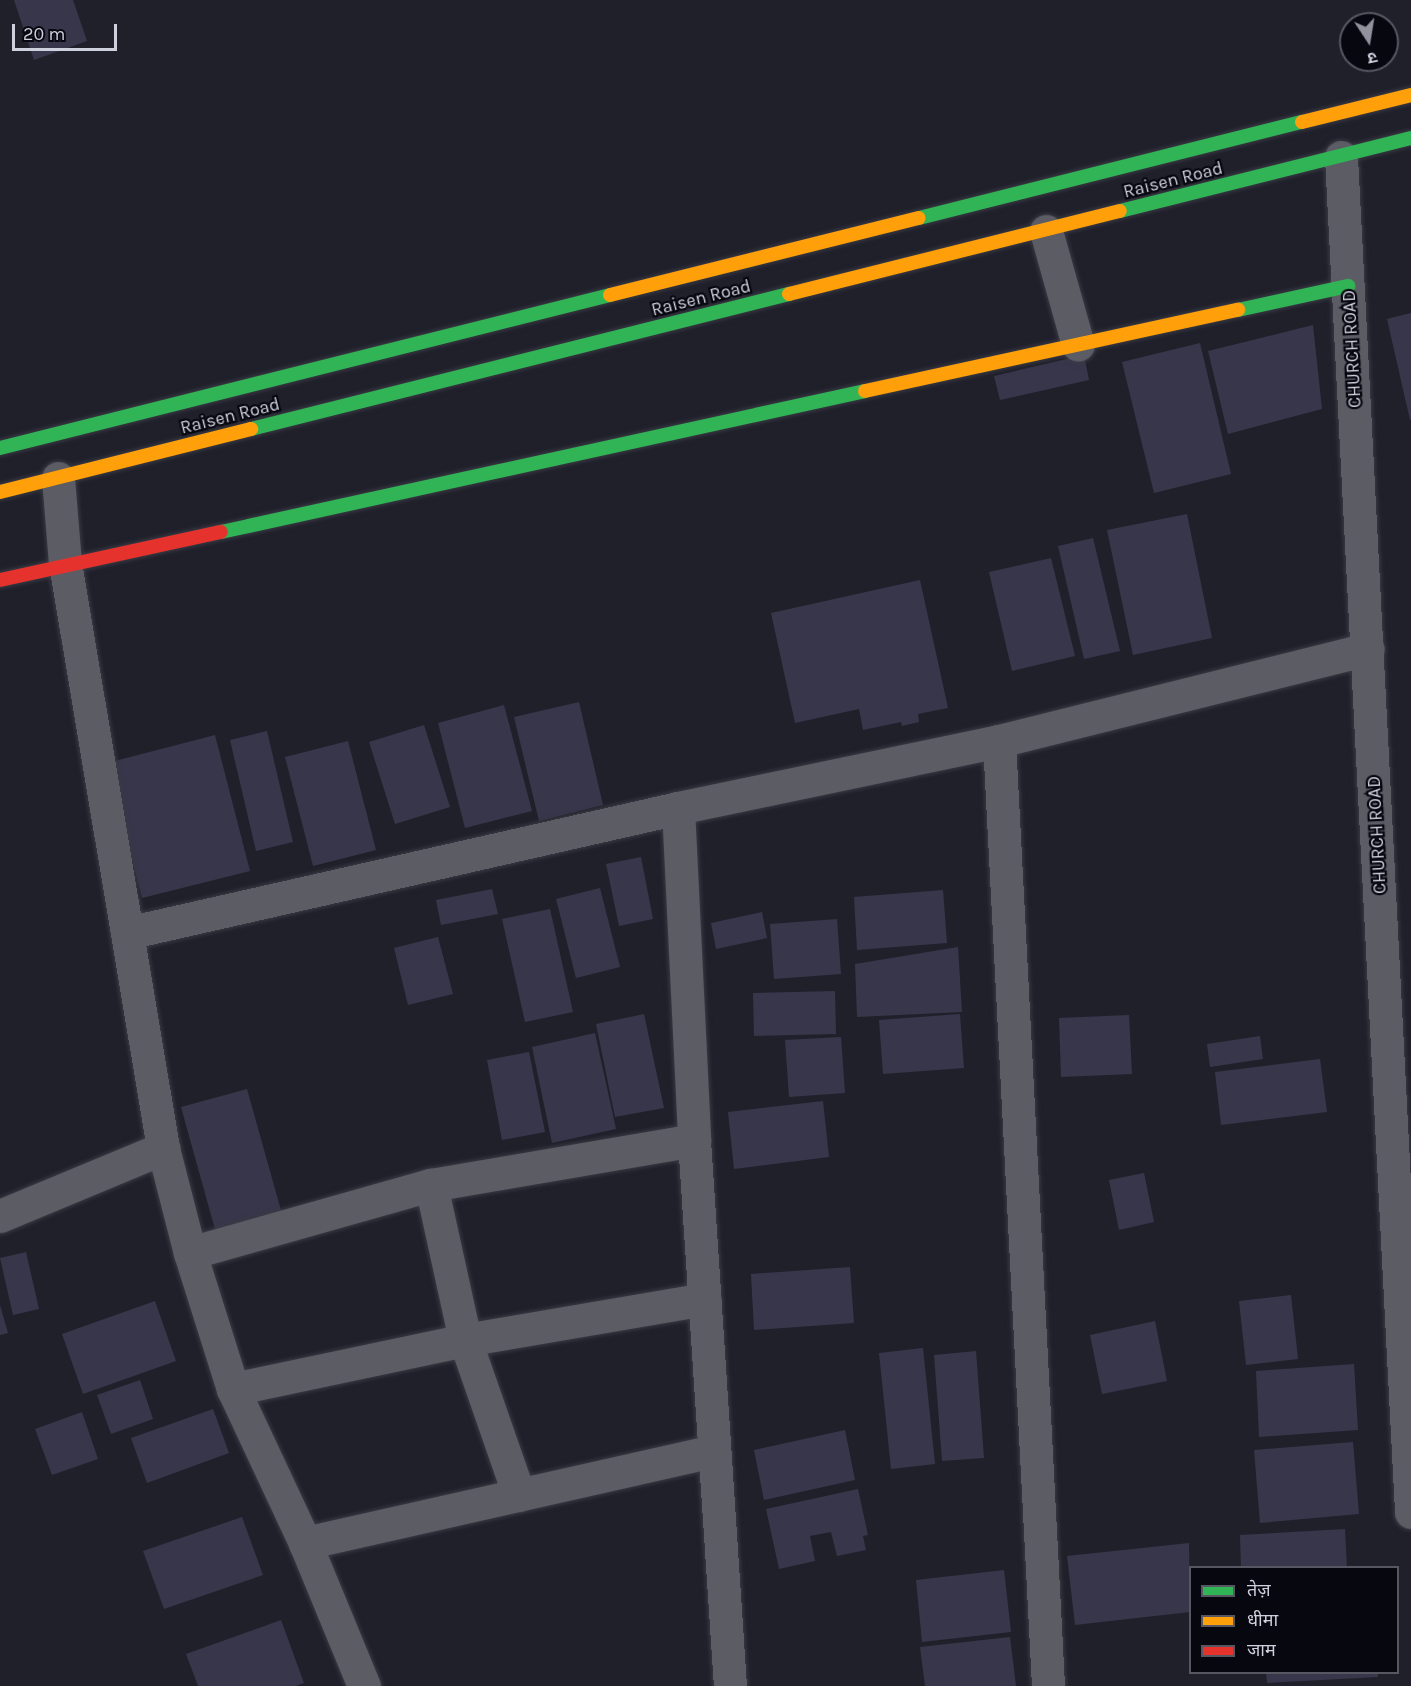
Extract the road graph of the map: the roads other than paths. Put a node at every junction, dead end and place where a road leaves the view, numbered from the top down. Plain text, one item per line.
1 (1411, 95) edge
2 (1404, 136) edge
3 (1341, 157) junction
4 (1046, 231) junction
5 (1348, 286) junction
6 (1078, 345) junction
7 (0, 448) edge
8 (58, 477) junction
9 (0, 492) edge
10 (65, 563) junction
11 (0, 580) edge
12 (1368, 649) junction
13 (999, 741) junction
14 (678, 808) junction
15 (127, 933) junction
16 (694, 1140) junction
17 (163, 1148) junction
18 (431, 1185) junction
19 (0, 1216) edge
20 (190, 1253) junction
21 (705, 1299) junction
22 (1406, 1306) edge
23 (465, 1340) junction
24 (233, 1389) junction
25 (714, 1451) junction
26 (519, 1495) junction
27 (1411, 1512) edge
28 (305, 1542) junction
29 (364, 1686) edge
30 (730, 1686) edge
31 (1048, 1686) edge

1 - 7 main road, Raisen Road
2 - 3 main road, Raisen Road
3 - 4 main road, Raisen Road
3 - 5 street, CHURCH ROAD
4 - 6 street
4 - 8 main road, Raisen Road
5 - 6 main road
5 - 12 street, CHURCH ROAD
6 - 10 main road
8 - 9 main road, Raisen Road
8 - 10 street
10 - 11 main road
10 - 15 street
12 - 13 street
12 - 22 street, CHURCH ROAD
13 - 14 street
13 - 31 street
14 - 15 street
14 - 16 street
15 - 17 street
16 - 18 street
16 - 21 street
17 - 19 street
17 - 20 street
18 - 20 street
18 - 23 street
20 - 24 street
21 - 23 street
21 - 25 street
22 - 27 street, CHURCH ROAD
23 - 24 street
23 - 26 street
24 - 28 street
25 - 26 street
25 - 30 street
26 - 28 street
28 - 29 street

